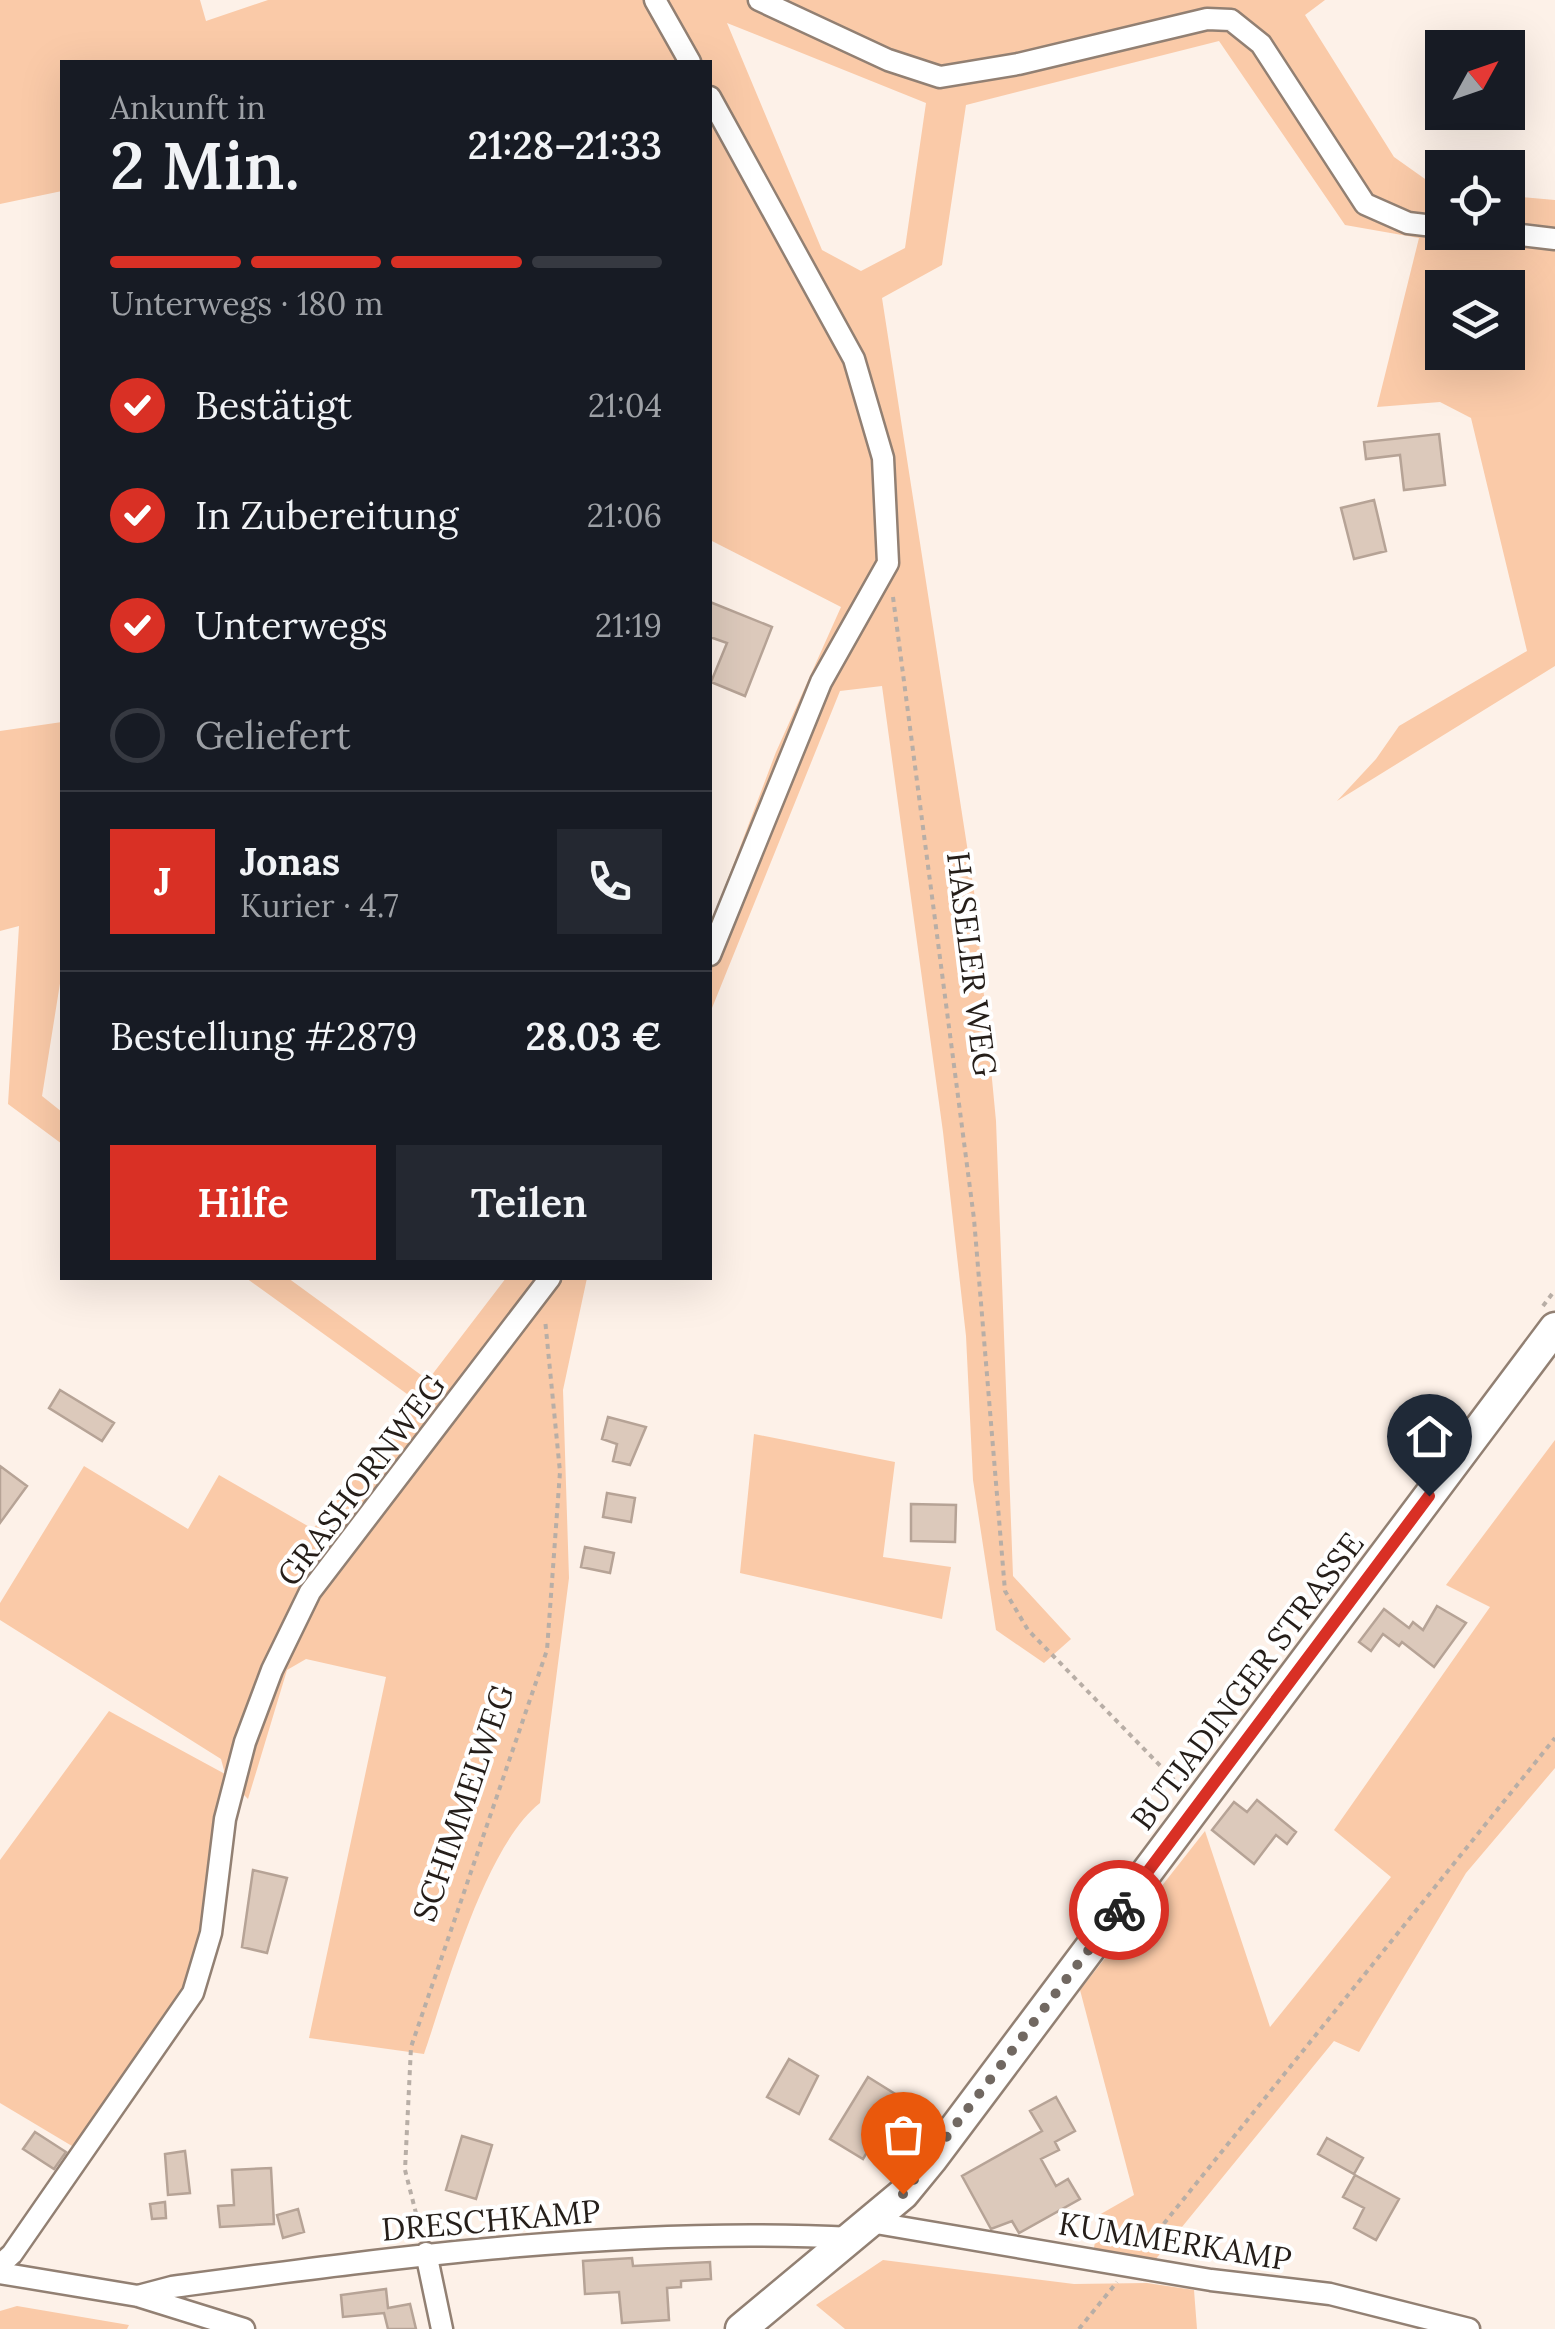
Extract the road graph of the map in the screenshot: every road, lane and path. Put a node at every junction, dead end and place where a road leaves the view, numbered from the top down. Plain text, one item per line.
1 (655, 0) edge
2 (759, 0) edge
3 (689, 60) edge
4 (712, 101) edge
5 (1425, 225) edge
6 (1525, 235) edge
7 (1555, 239) edge
8 (888, 563) junction
9 (712, 950) edge
10 (546, 1283) edge
11 (1555, 1290) edge
12 (1549, 1317) edge
13 (1555, 1738) edge
14 (1198, 1804) junction
15 (885, 2125) dead end
16 (907, 2156) dead end
17 (861, 2230) junction
18 (426, 2253) junction
19 (0, 2265) edge
20 (1130, 2266) junction
21 (0, 2273) edge
22 (138, 2296) junction
23 (244, 2329) edge
24 (442, 2329) edge
25 (741, 2329) edge
26 (1080, 2329) edge
27 (1469, 2329) edge

1 - 3 street
2 - 5 street
4 - 8 street
6 - 7 street
8 - 9 street
8 - 14 path, HASELER WEG
10 - 18 path, SCHIMMELWEG
10 - 19 street, GRASHORNWEG
11 - 12 path
12 - 14 street, BUTJADINGER STRASSE
13 - 20 path
14 - 17 street, BUTJADINGER STRASSE
15 - 16 path
17 - 18 street, DRESCHKAMP
17 - 20 street, KUMMERKAMP
17 - 25 street, BUTJADINGER STRASSE
18 - 22 street, DRESCHKAMP
18 - 24 street
20 - 26 path
20 - 27 street, KUMMERKAMP
21 - 22 street
22 - 23 street

